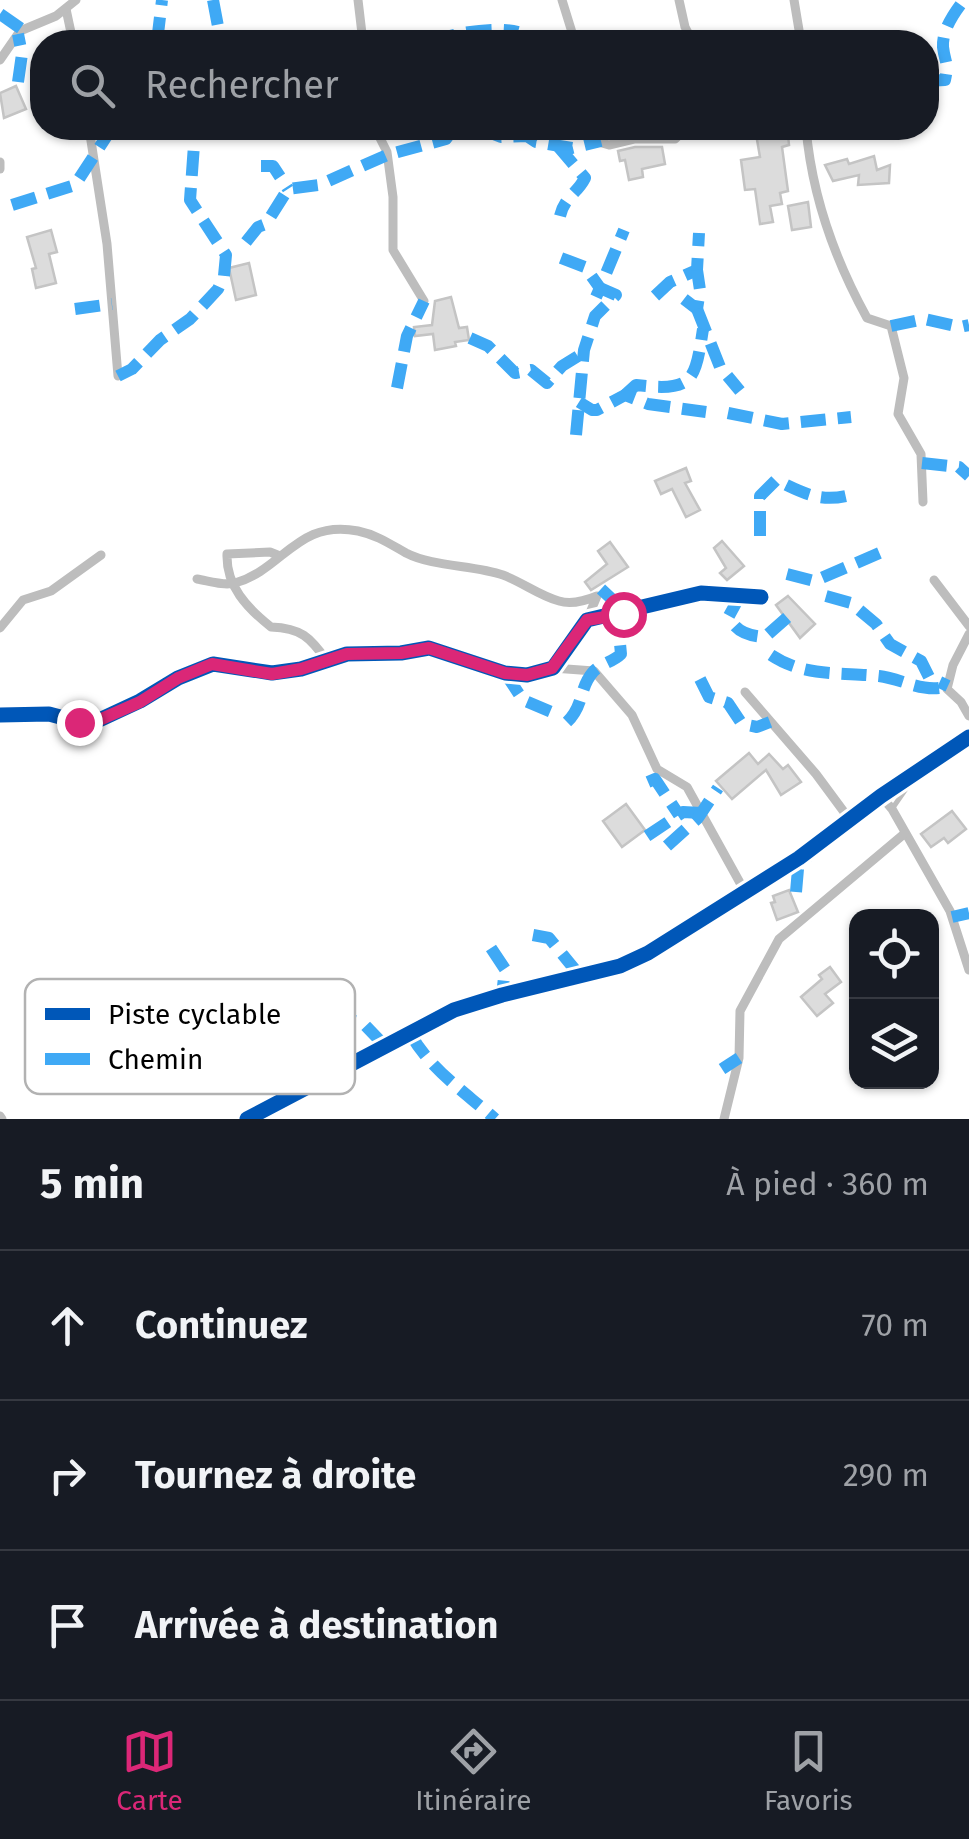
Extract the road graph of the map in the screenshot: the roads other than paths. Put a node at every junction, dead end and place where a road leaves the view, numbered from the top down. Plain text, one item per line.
1 (76, 0) edge
2 (358, 0) edge
3 (562, 0) edge
4 (679, 0) edge
5 (794, 0) edge
6 (66, 9) junction
7 (70, 30) edge
8 (361, 30) edge
9 (571, 30) edge
10 (687, 30) edge
11 (799, 30) edge
12 (0, 60) edge
13 (91, 140) edge
14 (381, 140) edge
15 (600, 140) edge
16 (630, 140) edge
17 (807, 140) edge
18 (424, 301) dead end
19 (118, 376) dead end
20 (922, 502) dead end
21 (101, 555) dead end
22 (280, 556) junction
23 (198, 579) dead end
24 (934, 580) dead end
25 (232, 584) junction
26 (761, 597) dead end
27 (587, 620) junction
28 (969, 626) edge
29 (0, 628) edge
30 (969, 634) edge
31 (327, 661) junction
32 (552, 668) junction
33 (745, 692) dead end
34 (0, 714) edge
35 (969, 716) edge
36 (969, 737) edge
37 (922, 769) junction
38 (882, 796) junction
39 (892, 809) junction
40 (850, 820) junction
41 (904, 834) junction
42 (744, 890) junction
43 (969, 970) edge
44 (355, 1062) edge
45 (294, 1094) edge
46 (247, 1119) edge
47 (724, 1119) edge

1 - 6 street
2 - 8 street
3 - 9 street
4 - 10 street
5 - 11 street
6 - 7 street
6 - 12 street
13 - 19 street
14 - 18 street
15 - 16 street
17 - 20 street
21 - 29 street
22 - 25 street
22 - 25 street
22 - 27 street
23 - 25 street
24 - 28 street
25 - 31 street
26 - 27 street
27 - 32 street
30 - 35 street
31 - 32 street
31 - 34 street
32 - 42 street
33 - 40 street
36 - 37 street
37 - 38 street
37 - 39 lane
38 - 39 street
38 - 40 street
39 - 41 street
40 - 42 street
41 - 43 street
41 - 47 street
42 - 44 street
45 - 46 street

